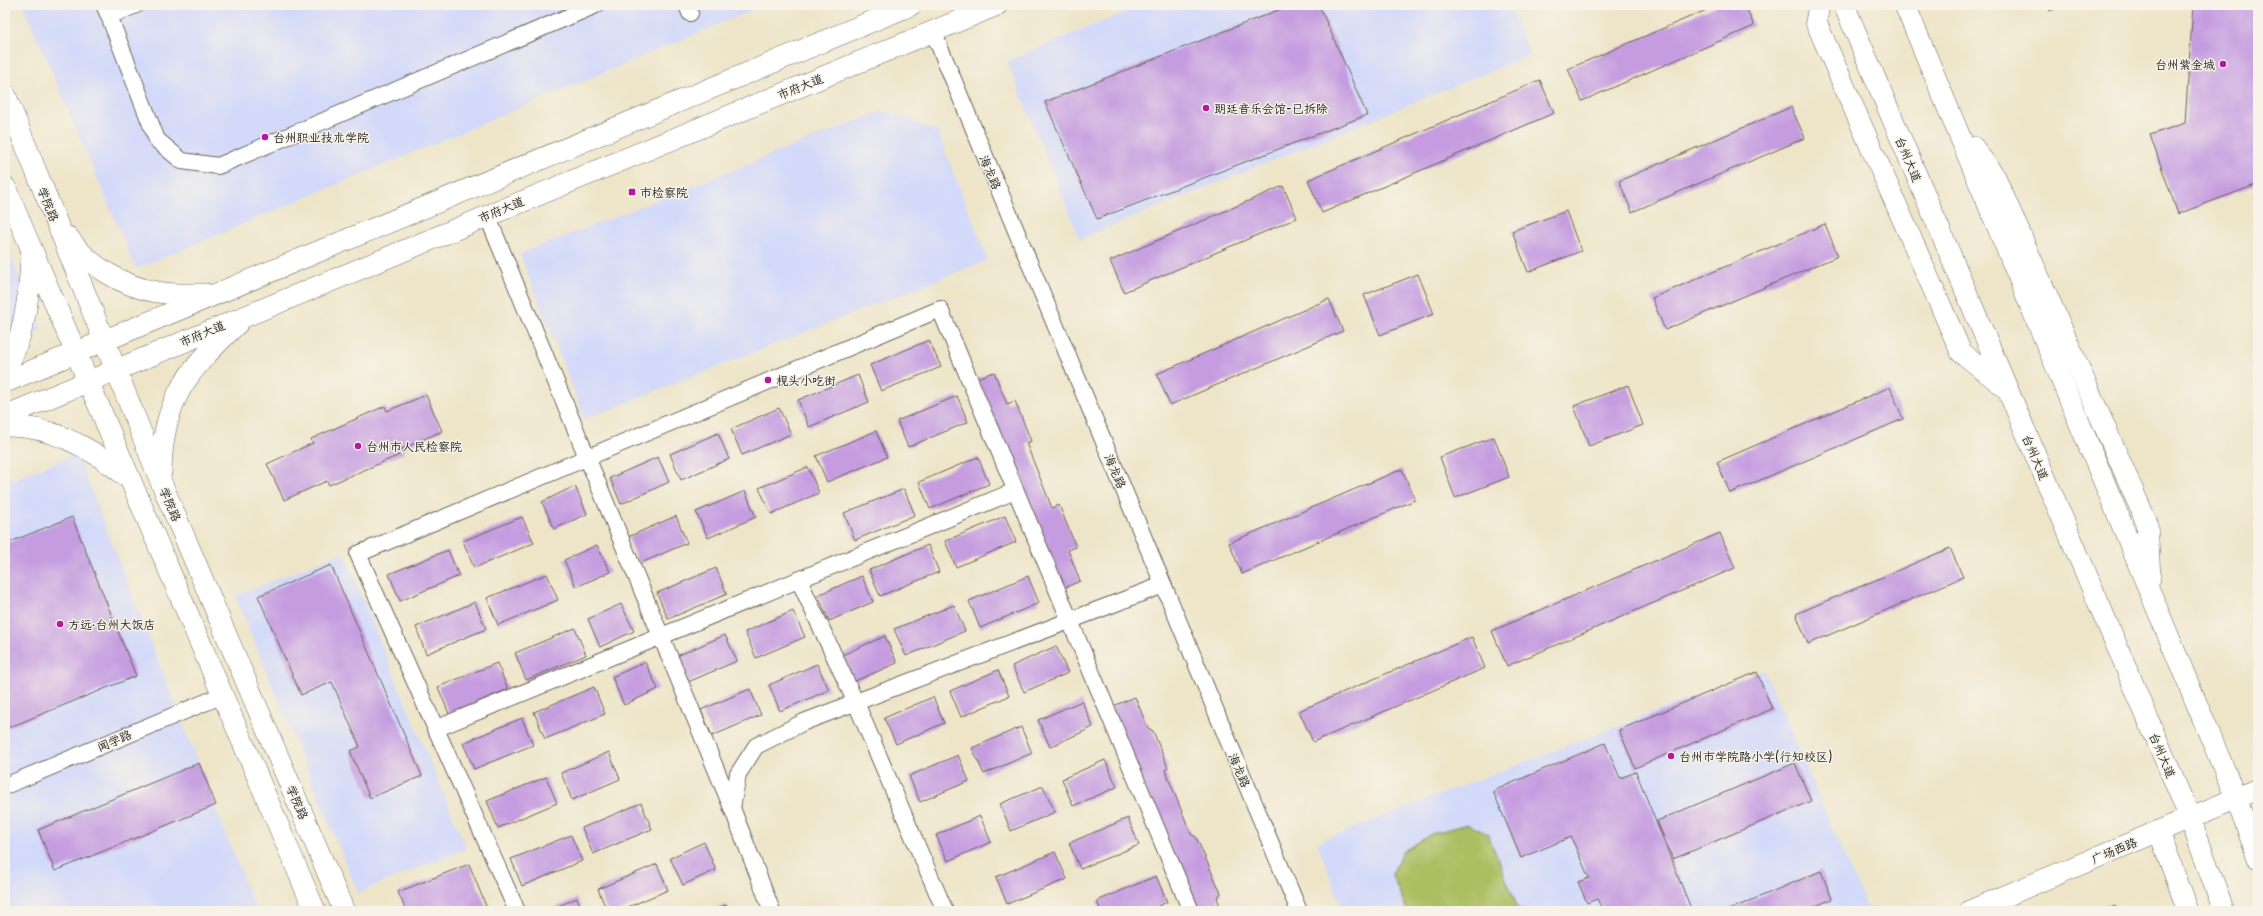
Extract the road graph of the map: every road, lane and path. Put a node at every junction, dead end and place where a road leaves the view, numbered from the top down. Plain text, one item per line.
1 (136, 5) edge
2 (596, 5) edge
3 (911, 5) edge
4 (997, 5) edge
5 (1819, 5) edge
6 (1844, 5) edge
7 (1905, 5) edge
8 (1911, 5) edge
9 (107, 11) edge
10 (932, 32) junction
11 (1917, 33) junction
12 (5, 94) edge
13 (5, 187) edge
14 (487, 215) junction
15 (55, 217) junction
16 (32, 251) junction
17 (217, 293) junction
18 (247, 315) junction
19 (106, 340) junction
20 (74, 352) junction
21 (117, 368) junction
22 (5, 370) edge
23 (87, 381) junction
24 (5, 382) edge
25 (2007, 389) junction
26 (5, 416) edge
27 (5, 426) edge
28 (587, 456) junction
29 (130, 480) junction
30 (161, 482) junction
31 (1015, 491) junction
32 (799, 580) junction
33 (1163, 585) junction
34 (1070, 621) junction
35 (661, 636) junction
36 (223, 695) junction
37 (856, 702) junction
38 (435, 728) junction
39 (5, 786) edge
40 (2258, 789) edge
41 (2236, 798) junction
42 (732, 808) junction
43 (2190, 818) junction
44 (2159, 831) junction
45 (2258, 858) edge
46 (315, 911) edge
47 (344, 911) edge
48 (517, 911) edge
49 (772, 911) edge
50 (945, 911) edge
51 (1191, 911) edge
52 (1299, 911) edge
53 (1970, 911) edge
54 (2188, 911) edge
55 (2224, 911) edge

1 - 9 street
2 - 9 street
3 - 17 main road
4 - 10 main road, 市府大道
5 - 25 main road
6 - 25 main road, 台州大道
7 - 11 main road
8 - 11 main road
10 - 14 main road, 市府大道
10 - 33 street, 海龙路
11 - 41 main road
12 - 15 main road, 学院路
13 - 16 main road
14 - 18 main road, 市府大道
14 - 28 street
15 - 17 main road
15 - 19 main road, 学院路
16 - 20 main road
16 - 22 main road
17 - 19 main road
18 - 21 main road, 市府大道
18 - 30 main road
19 - 20 main road
19 - 21 main road, 学院路
20 - 23 main road
20 - 24 main road
21 - 23 main road, 市府大道
21 - 30 main road, 学院路
23 - 26 main road, 市府大道
23 - 29 main road
25 - 43 main road, 台州大道
27 - 29 main road
28 - 31 street
28 - 35 street
28 - 38 street
29 - 36 main road
30 - 47 main road, 学院路
31 - 32 street
31 - 34 street
32 - 35 street
32 - 37 street
33 - 34 street
33 - 52 street, 海龙路
34 - 37 street
34 - 51 street
35 - 38 street
35 - 42 street
36 - 39 street, 闻学路
36 - 46 main road
37 - 42 street
37 - 50 street
38 - 48 street
40 - 41 main road, 广场西路
41 - 43 main road, 广场西路
41 - 45 main road
42 - 49 street
43 - 44 main road, 广场西路
43 - 55 main road, 台州大道
44 - 53 main road, 广场西路
44 - 54 main road

